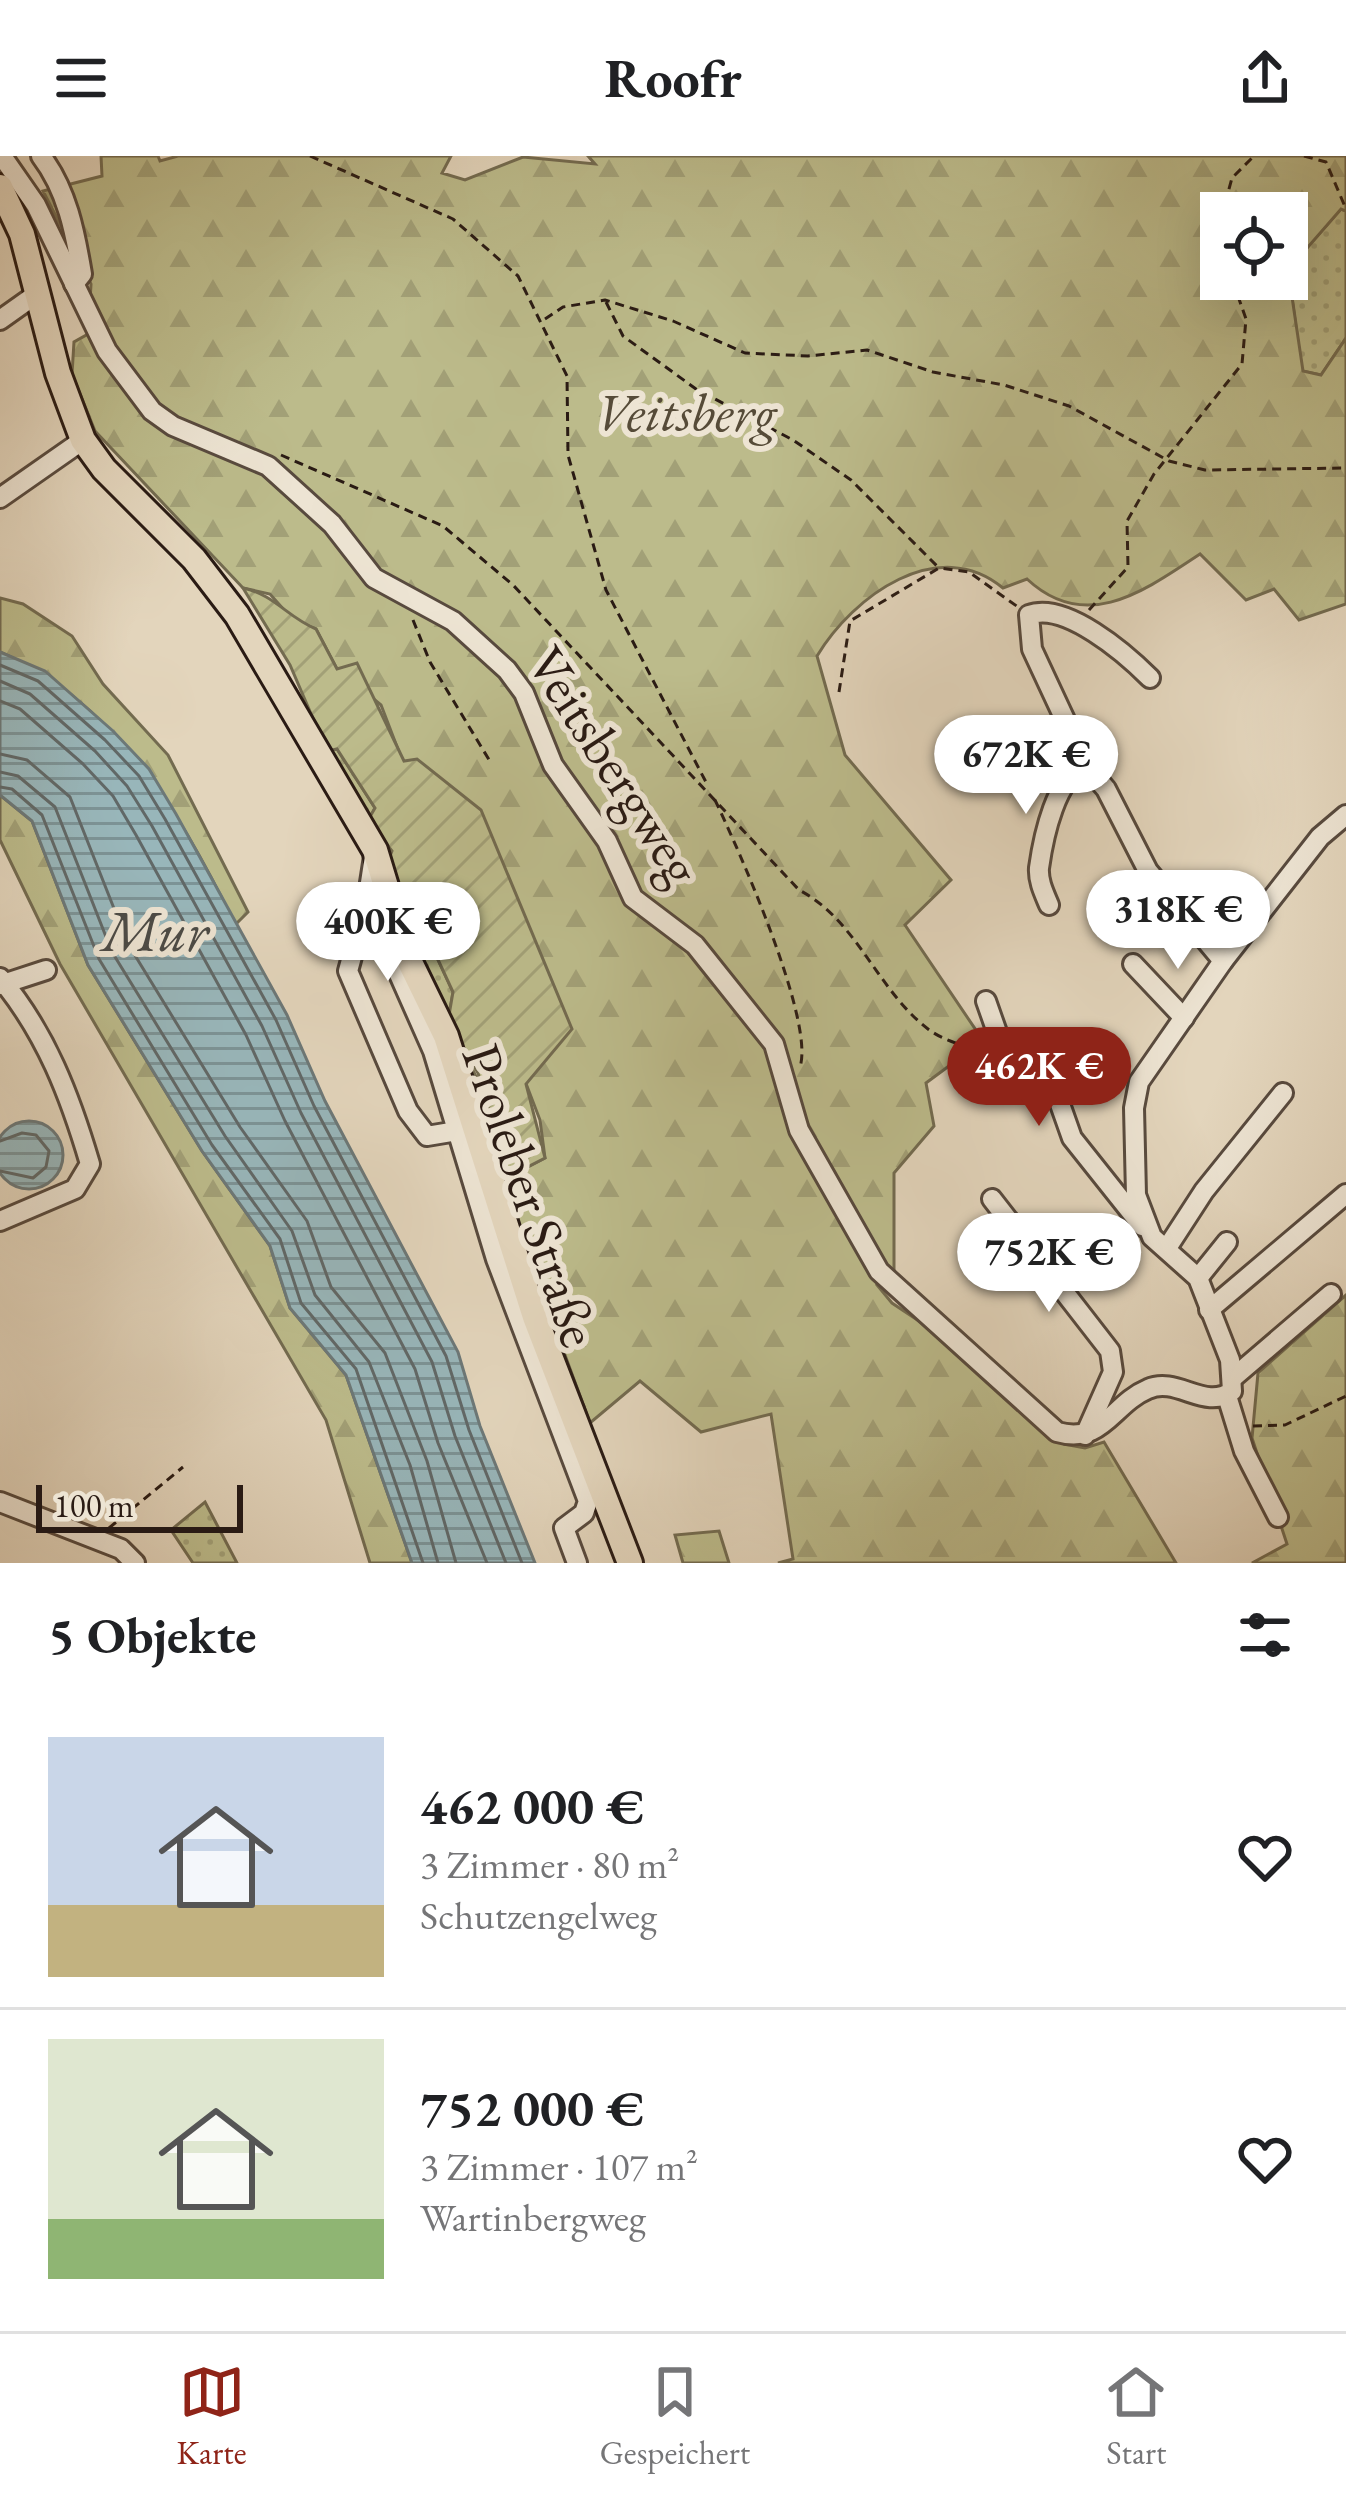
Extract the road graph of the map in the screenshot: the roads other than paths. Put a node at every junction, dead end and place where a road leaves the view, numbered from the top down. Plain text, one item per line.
1 (2, 156) edge
2 (41, 156) edge
3 (0, 187) edge
4 (74, 284) junction
5 (38, 293) junction
6 (0, 320) edge
7 (83, 440) junction
8 (0, 497) edge
9 (1150, 678) dead end
10 (1087, 767) junction
11 (1346, 815) edge
12 (375, 850) junction
13 (367, 902) junction
14 (1049, 905) dead end
15 (1223, 961) junction
16 (1133, 964) dead end
17 (46, 970) dead end
18 (2, 982) edge
19 (986, 1000) dead end
20 (1184, 1018) junction
21 (1283, 1093) dead end
22 (457, 1131) junction
23 (1346, 1195) edge
24 (992, 1199) dead end
25 (0, 1221) edge
26 (1160, 1243) junction
27 (1227, 1243) dead end
28 (1198, 1278) junction
29 (1331, 1294) dead end
30 (1209, 1310) junction
31 (1230, 1386) junction
32 (1084, 1436) junction
33 (0, 1502) edge
34 (1277, 1517) dead end
35 (128, 1556) edge
36 (577, 1563) edge
37 (630, 1563) edge

1 - 4 street, Veitsbergweg
2 - 4 street
3 - 5 main road, Proleber Straße
4 - 32 street, Veitsbergweg
5 - 6 street
5 - 7 main road, Proleber Straße
7 - 8 street
7 - 12 main road, Proleber Straße
9 - 10 street
10 - 14 street
10 - 15 street
11 - 15 street
12 - 13 street
12 - 37 main road, Proleber Straße
13 - 22 street, Proleber Straße
13 - 22 street
15 - 20 street
16 - 20 street
17 - 18 street
18 - 25 street
19 - 26 street
20 - 26 street
21 - 26 street
22 - 36 street, Proleber Straße
23 - 30 street
24 - 32 street
26 - 28 street
27 - 28 street
28 - 30 street
29 - 31 street
30 - 31 street
31 - 32 street
31 - 34 street
33 - 35 street

